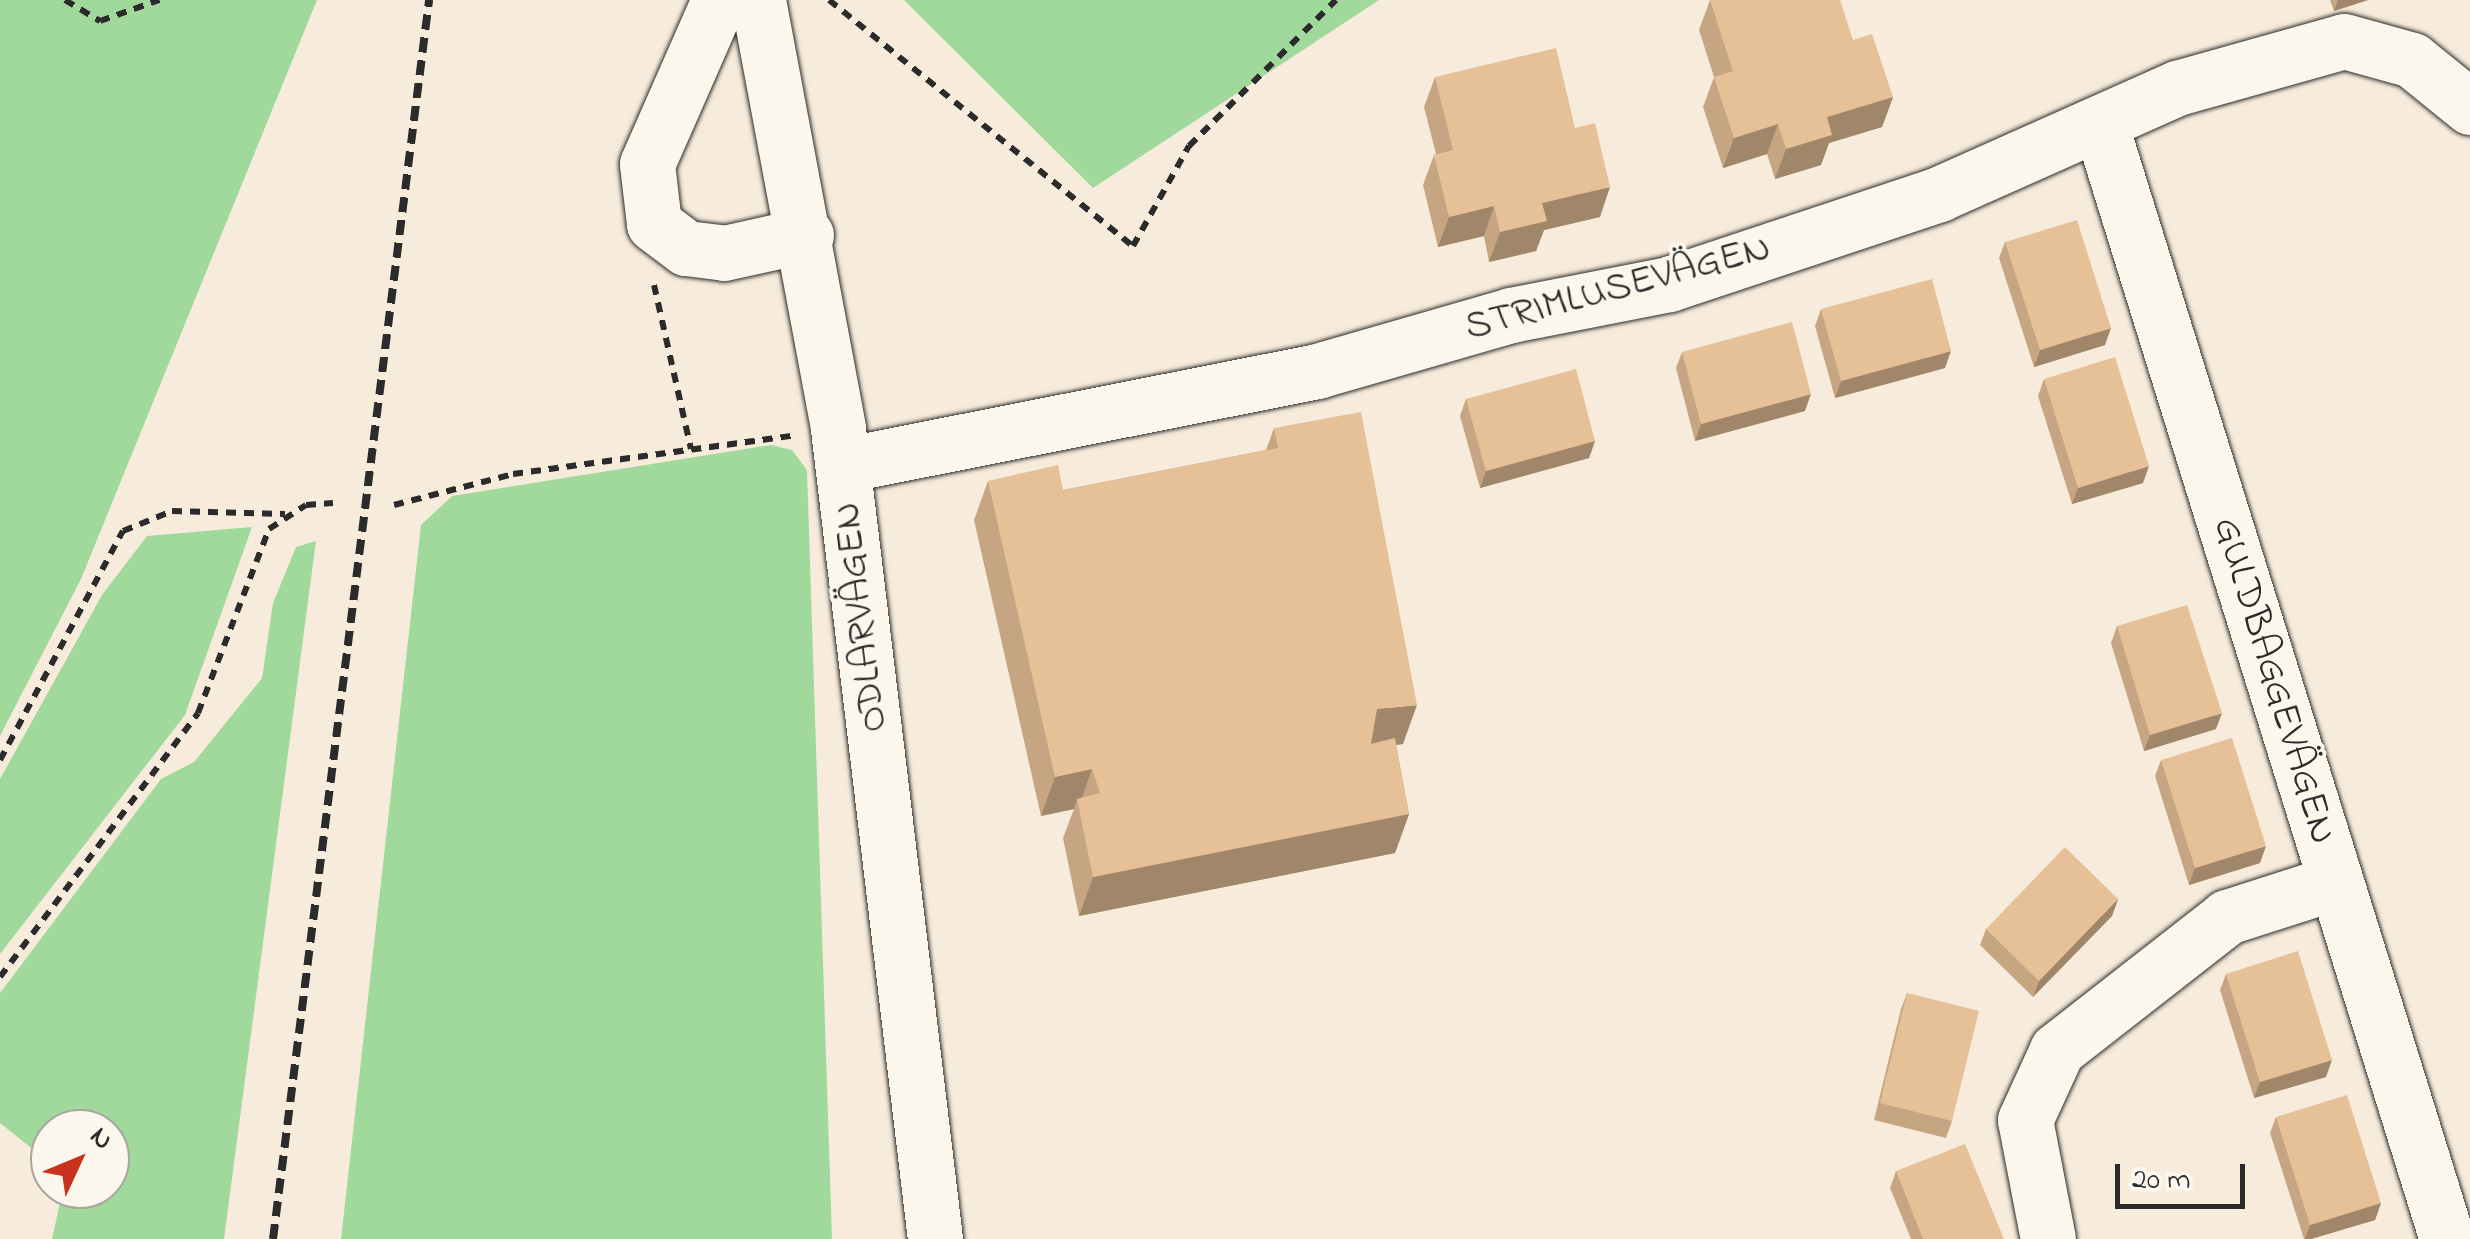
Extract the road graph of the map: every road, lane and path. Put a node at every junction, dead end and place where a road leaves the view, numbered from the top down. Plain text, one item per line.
1 (65, 0) edge
2 (159, 0) edge
3 (719, 0) edge
4 (758, 0) edge
5 (828, 0) edge
6 (1336, 0) edge
7 (2470, 107) edge
8 (2100, 122) junction
9 (806, 235) junction
10 (653, 270) dead end
11 (841, 447) junction
12 (691, 448) junction
13 (333, 504) dead end
14 (394, 505) dead end
15 (285, 514) junction
16 (0, 760) edge
17 (2336, 882) junction
18 (0, 977) edge
19 (935, 1239) edge
20 (2048, 1239) edge
21 (2447, 1239) edge

1 - 2 path
3 - 9 street
4 - 9 street, ODLARVÄGEN
5 - 6 path
7 - 8 street, STRIMLUSEVÄGEN
8 - 11 street, STRIMLUSEVÄGEN
8 - 17 street, GULDBAGGEVÄGEN
9 - 11 street, ODLARVÄGEN
10 - 12 path
11 - 12 path
11 - 19 street, ODLARVÄGEN
12 - 14 path
13 - 15 path
15 - 16 path
15 - 18 path
17 - 20 street
17 - 21 street, GULDBAGGEVÄGEN

